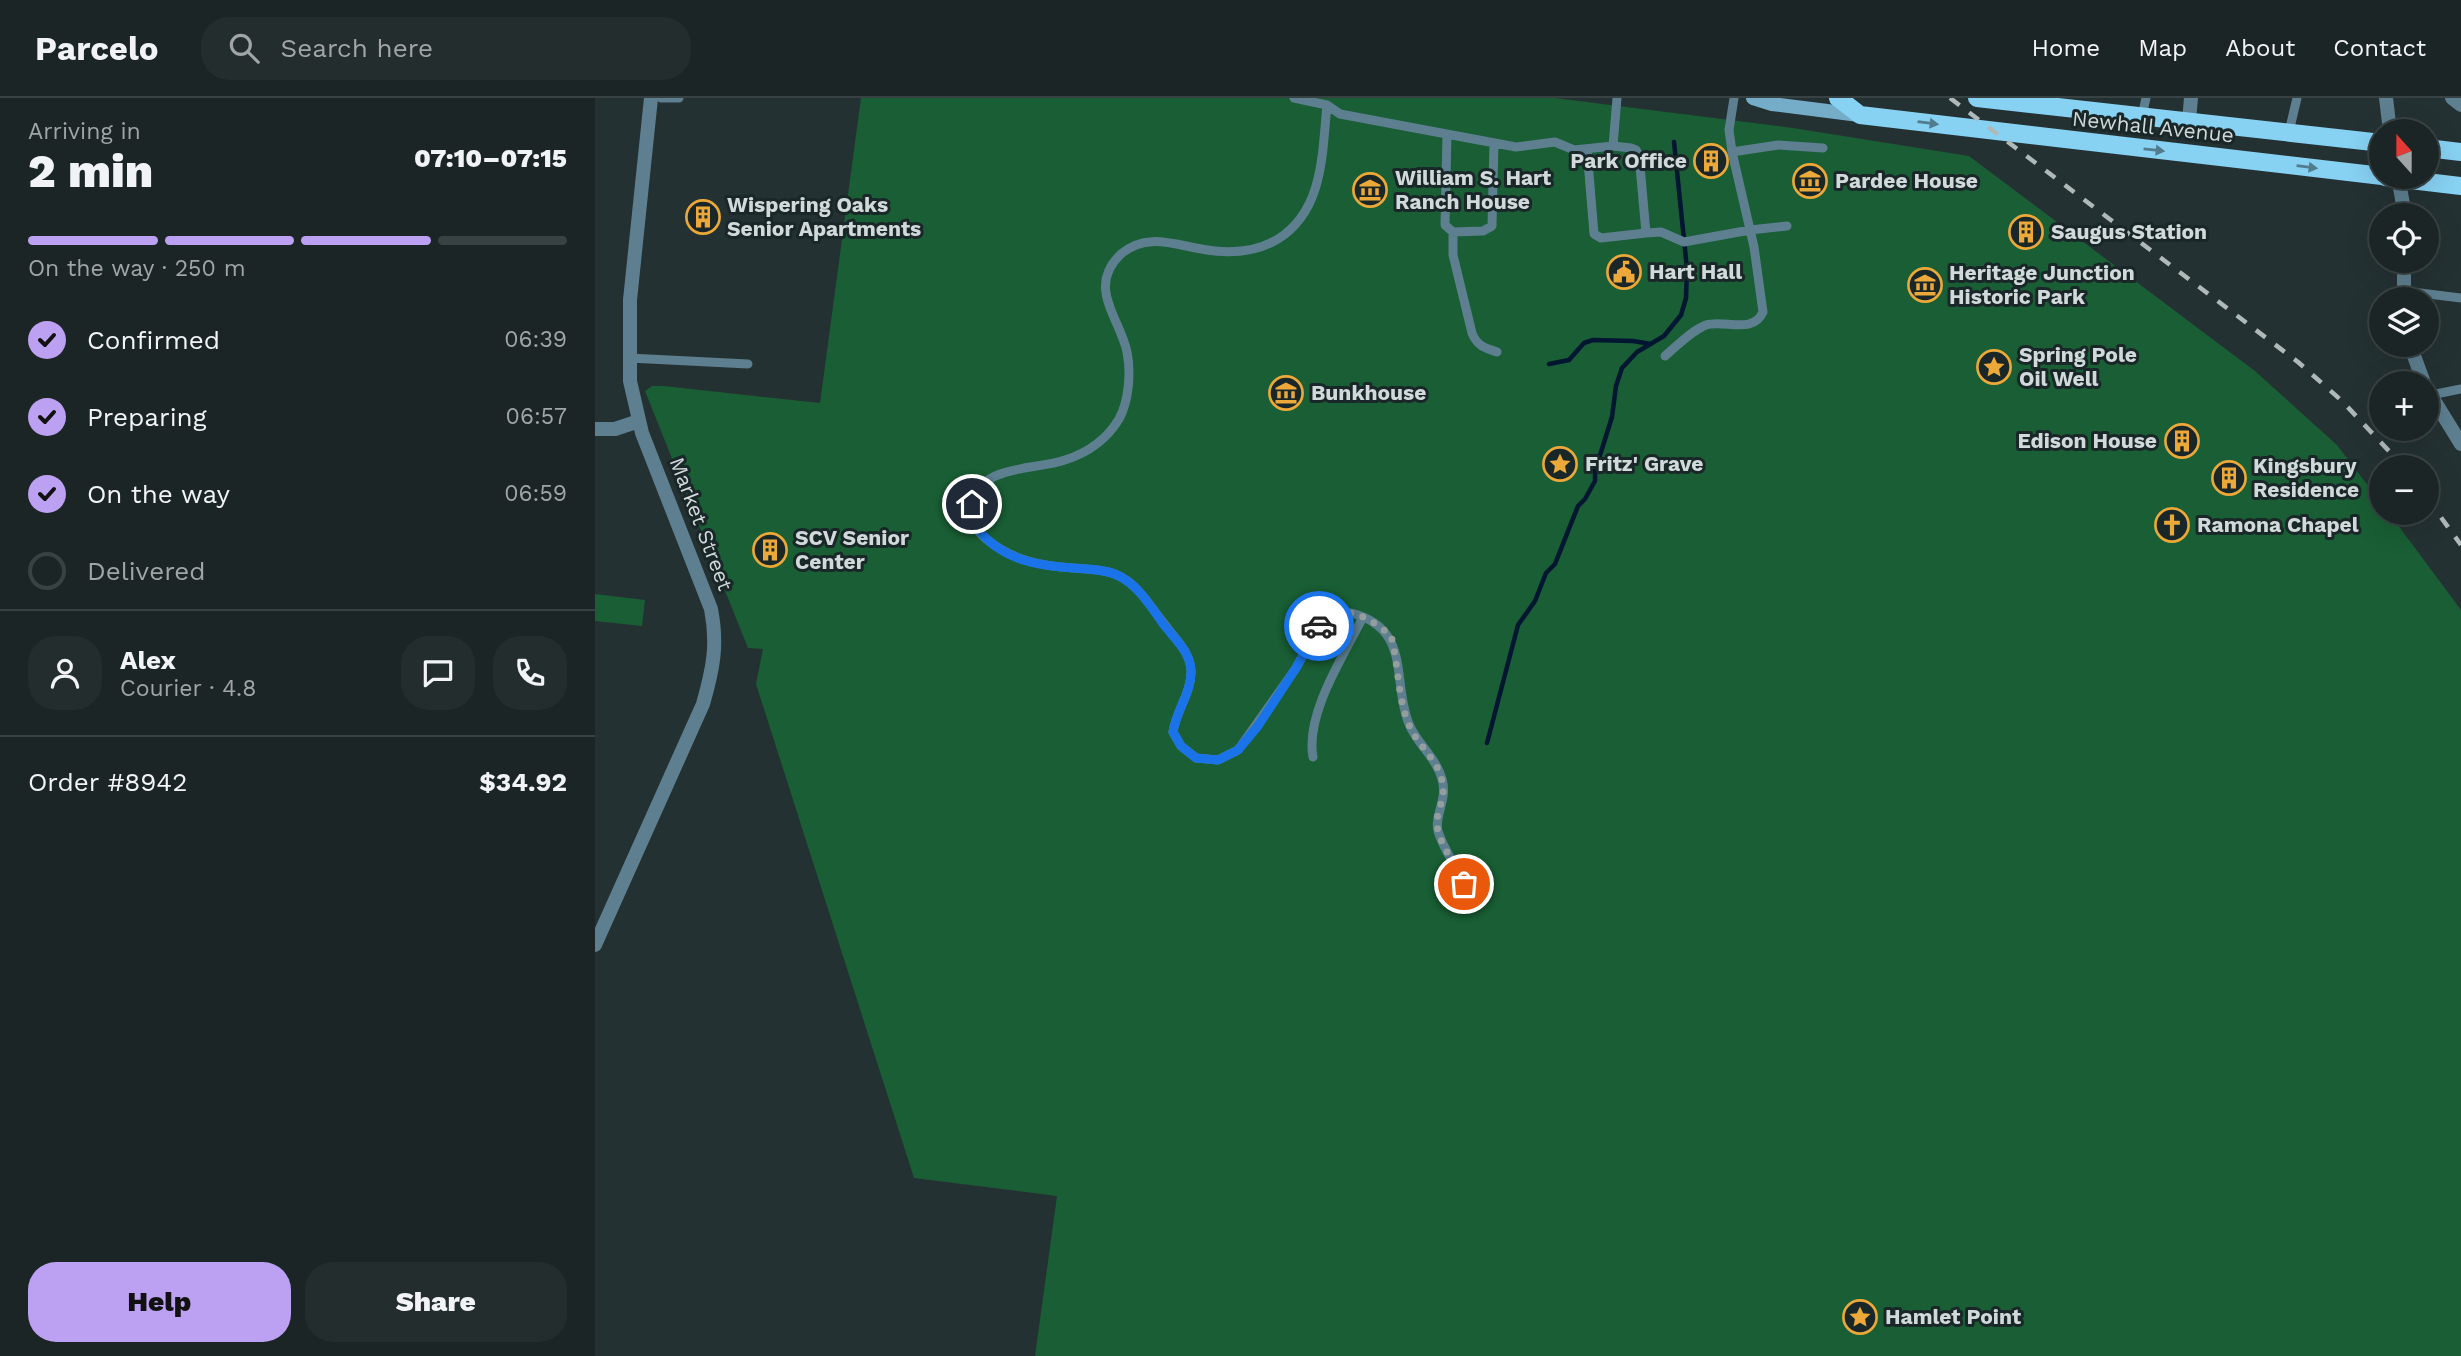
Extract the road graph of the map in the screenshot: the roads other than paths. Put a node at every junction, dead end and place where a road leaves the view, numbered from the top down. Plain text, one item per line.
1 (652, 98) edge
2 (661, 98) edge
3 (679, 98) edge
4 (1294, 98) edge
5 (1617, 98) edge
6 (1734, 98) edge
7 (1753, 98) edge
8 (1838, 98) edge
9 (1977, 98) edge
10 (2146, 98) edge
11 (2191, 98) edge
12 (2297, 98) edge
13 (2386, 98) edge
14 (2452, 98) edge
15 (2068, 103) edge
16 (2461, 105) edge
17 (1327, 106) junction
18 (1860, 115) junction
19 (2142, 116) junction
20 (2389, 119) edge
21 (2189, 121) junction
22 (2290, 132) junction
23 (1447, 134) junction
24 (2369, 141) edge
25 (1494, 143) junction
26 (1613, 146) junction
27 (1823, 148) dead end
28 (1587, 149) junction
29 (2439, 149) edge
30 (1733, 152) junction
31 (2461, 152) edge
32 (2369, 174) edge
33 (2439, 183) edge
34 (2461, 186) edge
35 (1787, 226) dead end
36 (1749, 230) junction
37 (1453, 232) junction
38 (1646, 233) junction
39 (2439, 297) edge
40 (2461, 298) edge
41 (1497, 352) dead end
42 (1665, 356) dead end
43 (629, 358) junction
44 (748, 364) dead end
45 (2439, 389) edge
46 (2461, 389) edge
47 (2439, 408) edge
48 (639, 421) junction
49 (595, 429) edge
50 (2461, 444) edge
51 (1363, 617) junction
52 (1313, 757) dead end
53 (1464, 884) dead end
54 (595, 944) edge

1 - 43 street, Market Street
2 - 3 lane
4 - 17 lane
5 - 26 lane
6 - 30 lane
7 - 18 street, Newhall Avenue
8 - 18 main road
9 - 15 main road, Newhall Avenue
10 - 19 lane
11 - 21 street
12 - 22 lane
13 - 20 street
14 - 16 street
15 - 19 main road, Newhall Avenue
17 - 23 lane
17 - 51 lane
18 -> 32 main road, Newhall Avenue
19 - 21 main road, Newhall Avenue
21 - 22 main road, Newhall Avenue
22 - 24 main road, Newhall Avenue
23 - 25 lane
23 - 37 lane
25 - 28 lane
25 - 37 lane
26 - 28 lane
26 - 38 lane
27 - 30 lane
28 - 38 lane
29 - 31 main road
30 - 36 lane
33 - 34 main road, Newhall Avenue
35 - 36 lane
36 - 38 lane
36 - 42 lane
37 - 41 lane
39 - 40 lane
43 - 44 lane
43 - 48 street, Market Street
45 - 46 lane
47 - 50 street
48 - 49 street
48 - 54 street, Market Street
51 - 52 lane
51 - 53 lane

